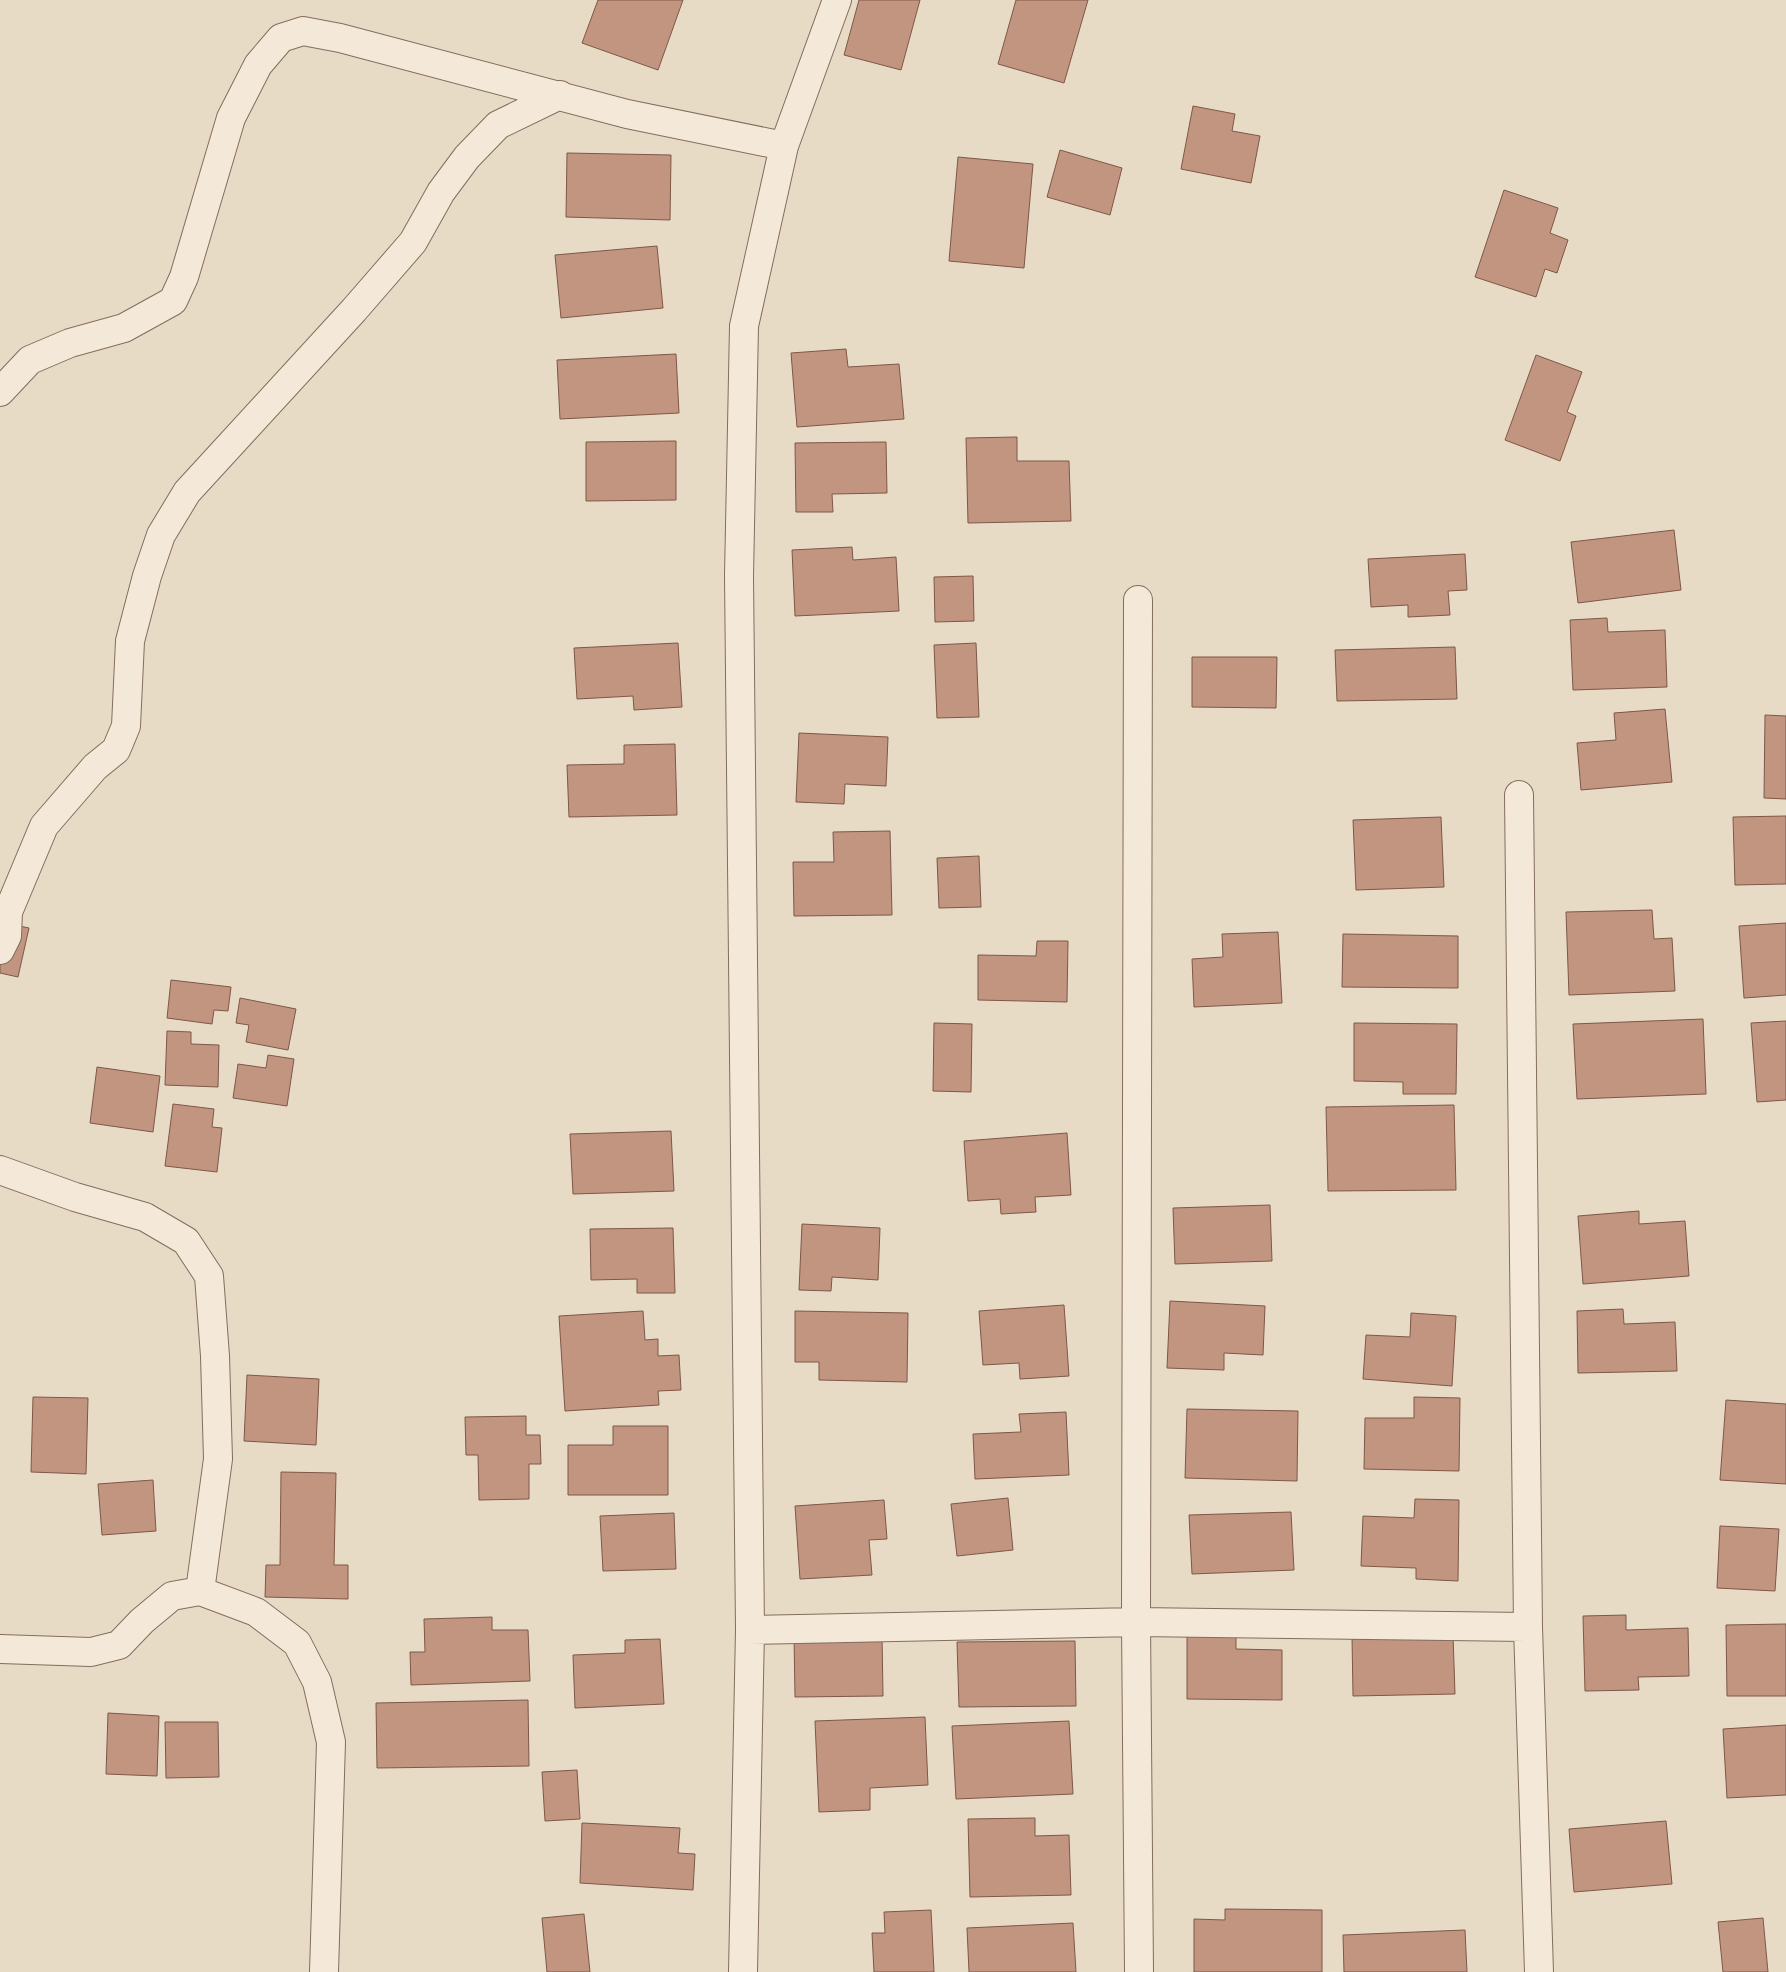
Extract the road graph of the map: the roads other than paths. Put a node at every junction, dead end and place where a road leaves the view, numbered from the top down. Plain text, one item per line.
1 (836, 0) edge
2 (560, 95) junction
3 (784, 146) junction
4 (0, 392) edge
5 (1138, 600) dead end
6 (1519, 795) dead end
7 (4, 906) edge
8 (0, 950) edge
9 (0, 1170) edge
10 (200, 1590) junction
11 (1136, 1622) junction
12 (1528, 1627) junction
13 (750, 1630) junction
14 (0, 1649) edge
15 (324, 1972) edge
16 (743, 1972) edge
17 (1139, 1972) edge
18 (1539, 1972) edge

1 - 3 street
2 - 3 street
2 - 4 street
2 - 7 street
3 - 13 street
5 - 11 street
6 - 12 street
7 - 8 street
9 - 10 street
10 - 14 street
10 - 15 street
11 - 12 street
11 - 13 street
11 - 17 street
12 - 18 street
13 - 16 street

